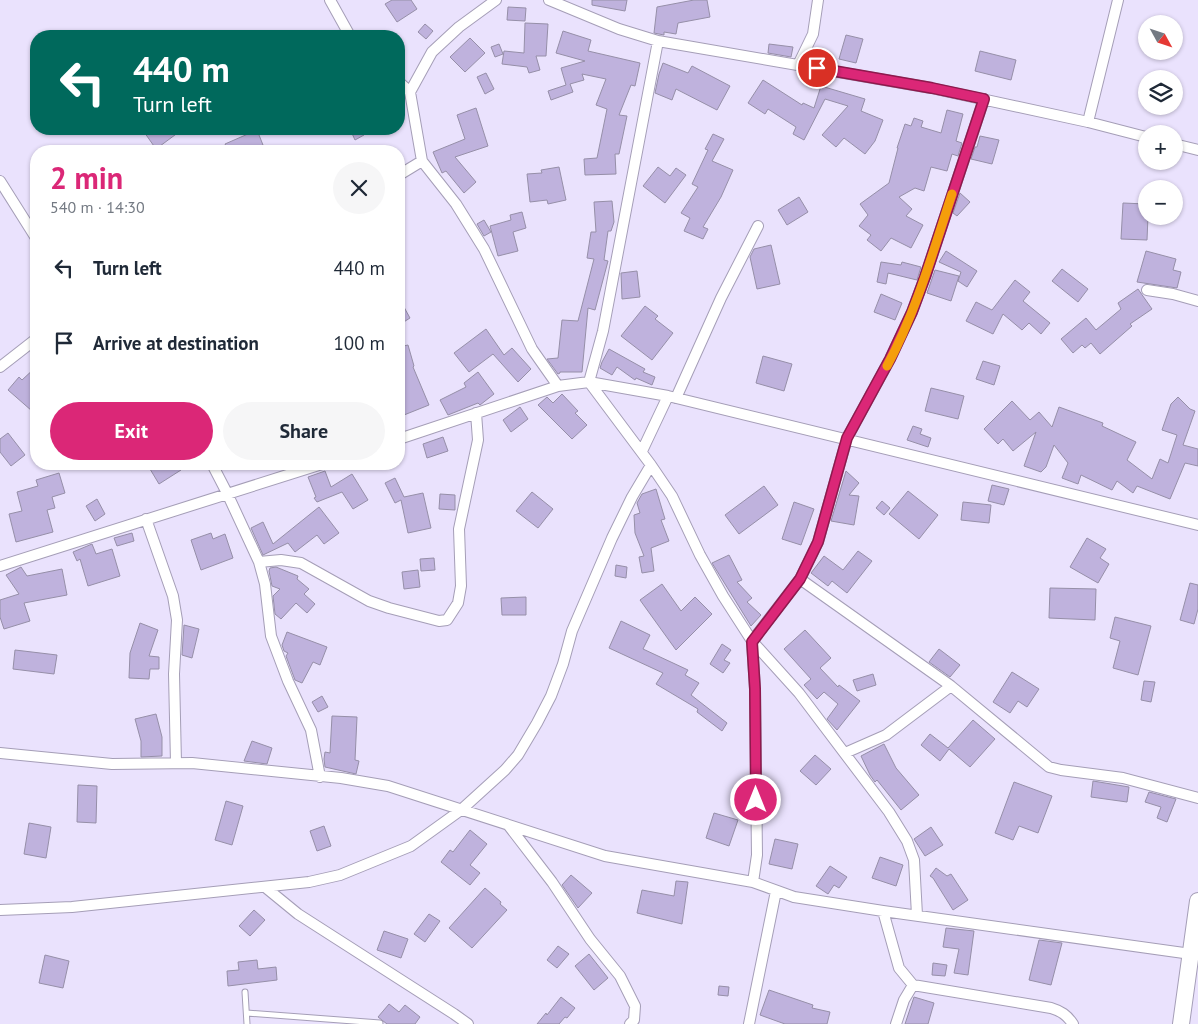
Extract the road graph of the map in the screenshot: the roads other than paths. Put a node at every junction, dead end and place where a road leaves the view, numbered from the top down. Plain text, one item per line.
1 (330, 0) edge
2 (496, 0) edge
3 (549, 0) edge
4 (818, 0) edge
5 (1118, 0) edge
6 (347, 30) edge
7 (658, 40) junction
8 (798, 65) junction
9 (405, 87) edge
10 (410, 92) junction
11 (984, 99) junction
12 (1088, 122) junction
13 (1138, 135) edge
14 (1183, 146) edge
15 (1198, 150) edge
16 (422, 161) junction
17 (405, 171) edge
18 (0, 181) edge
19 (758, 226) dead end
20 (30, 228) edge
21 (1147, 290) dead end
22 (1198, 301) edge
23 (30, 344) edge
24 (0, 367) edge
25 (589, 382) junction
26 (558, 386) junction
27 (672, 397) junction
28 (476, 413) junction
29 (405, 437) edge
30 (847, 438) junction
31 (642, 451) junction
32 (651, 465) junction
33 (215, 470) edge
34 (302, 470) edge
35 (227, 493) junction
36 (146, 519) junction
37 (1198, 525) edge
38 (259, 562) junction
39 (0, 566) edge
40 (800, 579) junction
41 (752, 642) junction
42 (951, 686) junction
43 (0, 753) edge
44 (845, 754) junction
45 (176, 763) junction
46 (320, 776) junction
47 (1198, 798) edge
48 (461, 810) junction
49 (509, 826) junction
50 (753, 882) junction
51 (266, 887) junction
52 (776, 891) junction
53 (1198, 901) edge
54 (0, 910) edge
55 (883, 911) junction
56 (917, 915) junction
57 (1191, 954) junction
58 (913, 986) junction
59 (245, 992) dead end
60 (246, 1013) junction
61 (380, 1023) edge
62 (247, 1024) edge
63 (468, 1024) edge
64 (630, 1024) edge
65 (749, 1024) edge
66 (896, 1024) edge
67 (1073, 1024) edge
68 (1181, 1024) edge

1 - 6 street
2 - 10 street
3 - 7 street
4 - 8 street
5 - 12 street
7 - 8 street
7 - 25 street
8 - 11 street
9 - 10 street
10 - 16 street
11 - 12 street
11 - 30 street
12 - 13 street
14 - 15 street
16 - 17 street
16 - 26 street
18 - 20 street
19 - 27 street
21 - 22 street
23 - 24 street
25 - 26 street
25 - 27 street
25 - 31 street
26 - 28 street
27 - 30 street
27 - 31 street
28 - 29 street
28 - 38 street
30 - 37 street
30 - 40 street
31 - 32 street
32 - 41 street
32 - 48 street
33 - 35 street
34 - 35 street
35 - 36 street
35 - 38 street
36 - 39 street
36 - 45 street
38 - 46 street
40 - 41 street
40 - 42 street
41 - 44 street
41 - 50 street
42 - 44 street
42 - 47 street
43 - 45 street
44 - 56 street
45 - 46 street
46 - 48 street
48 - 49 street
48 - 51 street
49 - 50 street
49 - 64 street
50 - 52 street
51 - 54 street
51 - 63 street
52 - 55 street
52 - 65 street
53 - 57 highway
55 - 56 street
55 - 58 street
56 - 57 street
57 - 68 highway
58 - 66 street
58 - 67 street
59 - 60 lane
60 - 61 lane
60 - 62 lane

